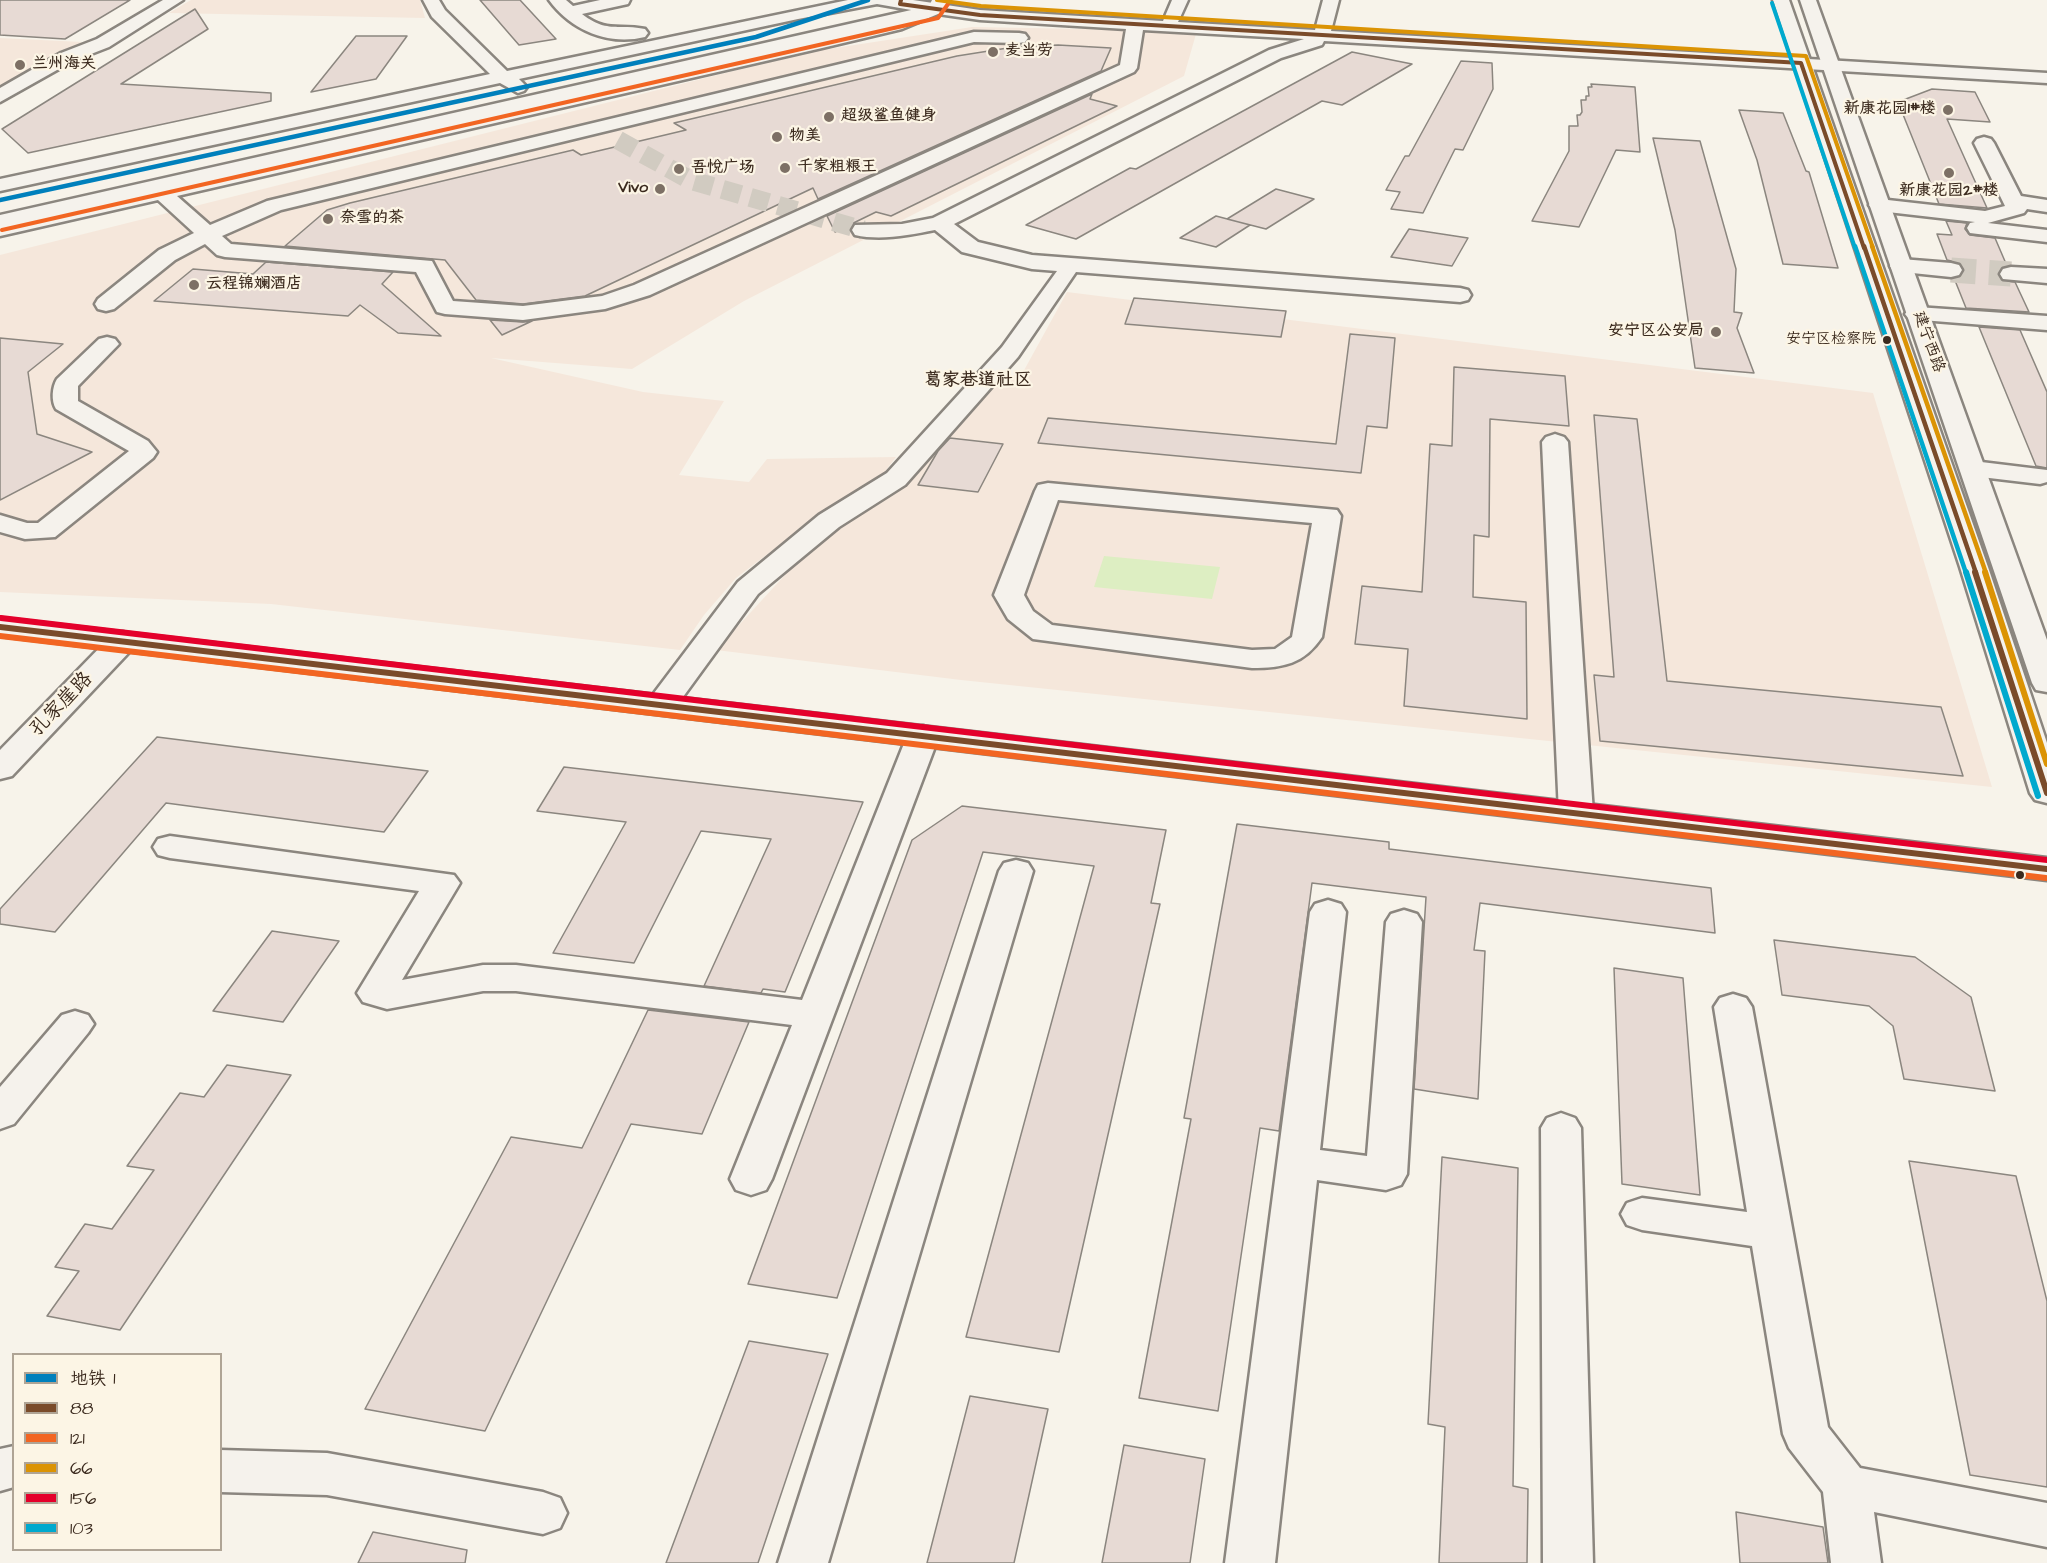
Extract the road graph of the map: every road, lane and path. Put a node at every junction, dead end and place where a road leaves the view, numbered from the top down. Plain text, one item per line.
1 (175, 0) edge
2 (434, 0) edge
3 (622, 0) edge
4 (877, 0) edge
5 (1180, 0) edge
6 (1331, 0) edge
7 (1780, 0) edge
8 (1808, 0) edge
9 (900, 2) edge
10 (940, 3) edge
11 (563, 6) edge
12 (1171, 20) junction
13 (1134, 32) junction
14 (1263, 32) junction
15 (1328, 32) junction
16 (639, 33) dead end
17 (1042, 38) dead end
18 (1064, 39) dead end
19 (1275, 54) junction
20 (759, 57) junction
21 (1799, 59) junction
22 (1830, 61) junction
23 (2047, 70) edge
24 (2047, 78) edge
25 (511, 82) junction
26 (805, 82) junction
27 (0, 96) edge
28 (553, 104) junction
29 (598, 129) junction
30 (618, 140) tunnel mouth
31 (1984, 143) dead end
32 (0, 185) edge
33 (162, 193) junction
34 (0, 200) edge
35 (2013, 201) junction
36 (2047, 206) edge
37 (1881, 212) junction
38 (0, 221) edge
39 (939, 224) junction
40 (0, 230) edge
41 (863, 230) tunnel mouth
42 (208, 234) junction
43 (2047, 236) edge
44 (1900, 266) junction
45 (1951, 270) tunnel mouth
46 (1066, 273) dead end
47 (2011, 274) tunnel mouth
48 (2047, 276) edge
49 (1460, 295) dead end
50 (106, 304) dead end
51 (1917, 314) junction
52 (2047, 323) edge
53 (107, 345) dead end
54 (1555, 442) dead end
55 (1973, 469) junction
56 (2040, 476) dead end
57 (0, 523) edge
58 (0, 627) edge
59 (1044, 633) joint
60 (123, 640) junction
61 (2047, 683) edge
62 (661, 705) junction
63 (923, 736) junction
64 (0, 769) edge
65 (2047, 793) edge
66 (1576, 813) junction
67 (170, 847) dead end
68 (2047, 869) edge
69 (1017, 871) dead end
70 (1328, 912) dead end
71 (1404, 922) dead end
72 (1733, 1007) dead end
73 (814, 1016) junction
74 (75, 1024) dead end
75 (0, 1114) edge
76 (1561, 1128) dead end
77 (1298, 1162) junction
78 (751, 1179) dead end
79 (1642, 1214) dead end
80 (1772, 1232) junction
81 (222, 1471) edge
82 (1846, 1486) junction
83 (543, 1514) dead end
84 (2047, 1525) edge
85 (803, 1563) edge
86 (1250, 1563) edge
87 (1568, 1563) edge
88 (1856, 1563) edge

1 - 27 street
2 - 25 street
3 - 11 street
4 - 9 street
4 - 25 street
5 - 12 street
6 - 15 street
7 - 21 street, 建宁西路
8 - 22 street, 建宁西路
9 - 10 street
9 - 25 street
10 - 12 street
10 - 13 street
10 - 20 street
10 - 38 street
11 - 16 street
12 - 15 street
13 - 14 street
13 - 18 street
13 - 42 street
14 - 15 street
14 - 19 street
15 - 19 street
15 - 21 street
17 - 26 street
19 - 39 street
20 - 26 street
20 - 28 street
21 - 22 street
21 - 65 street, 建宁西路
22 - 23 street
22 - 24 street
22 - 37 street, 建宁西路
25 - 32 street
25 - 34 street
26 - 29 street
28 - 29 street
28 - 33 street
29 - 30 street
29 - 42 street
31 - 35 street
33 - 40 street
33 - 42 street
35 - 36 street
35 - 37 street
37 - 43 street
37 - 44 street, 建宁西路
39 - 41 street
39 - 49 street
42 - 50 street
44 - 45 street
44 - 51 street, 建宁西路
46 - 62 street
47 - 48 street
51 - 52 street
51 - 55 street, 建宁西路
53 - 57 street
54 - 66 street
55 - 56 street
55 - 61 street, 建宁西路
58 - 60 street
59 - 59 street
60 - 62 street
60 - 64 street, 孔家崖路
62 - 63 street
63 - 66 street
63 - 73 street
66 - 68 street
67 - 73 street
69 - 85 street
70 - 77 street
71 - 77 street
72 - 80 street
73 - 78 street
74 - 75 street
76 - 87 street
77 - 86 street
79 - 80 street
80 - 82 street
81 - 83 street
82 - 84 street
82 - 88 street

